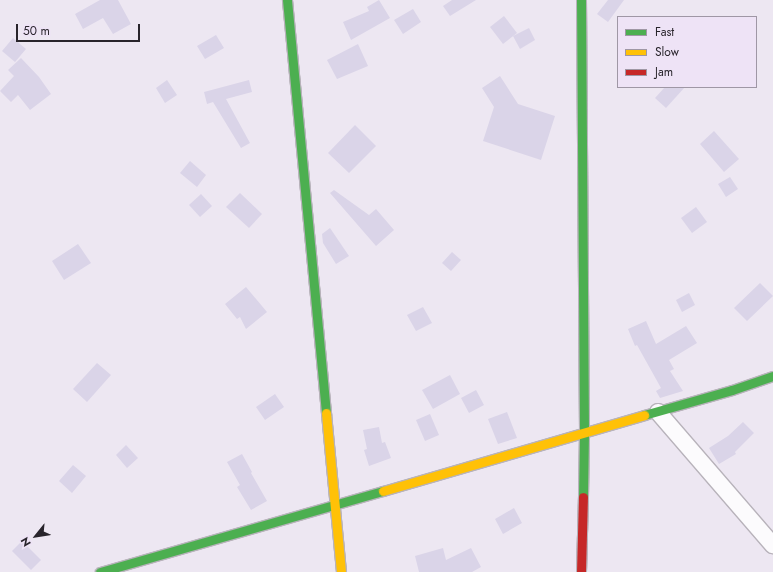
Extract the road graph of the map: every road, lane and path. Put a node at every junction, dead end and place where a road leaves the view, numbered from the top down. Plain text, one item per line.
1 (287, 0) edge
2 (581, 0) edge
3 (773, 376) edge
4 (658, 412) junction
5 (584, 433) junction
6 (334, 504) junction
7 (773, 545) edge
8 (100, 572) edge
9 (341, 572) edge
10 (581, 572) edge

1 - 6 street
2 - 5 street
3 - 4 street
4 - 5 street
4 - 7 street
5 - 6 street
5 - 10 street
6 - 8 street
6 - 9 street

